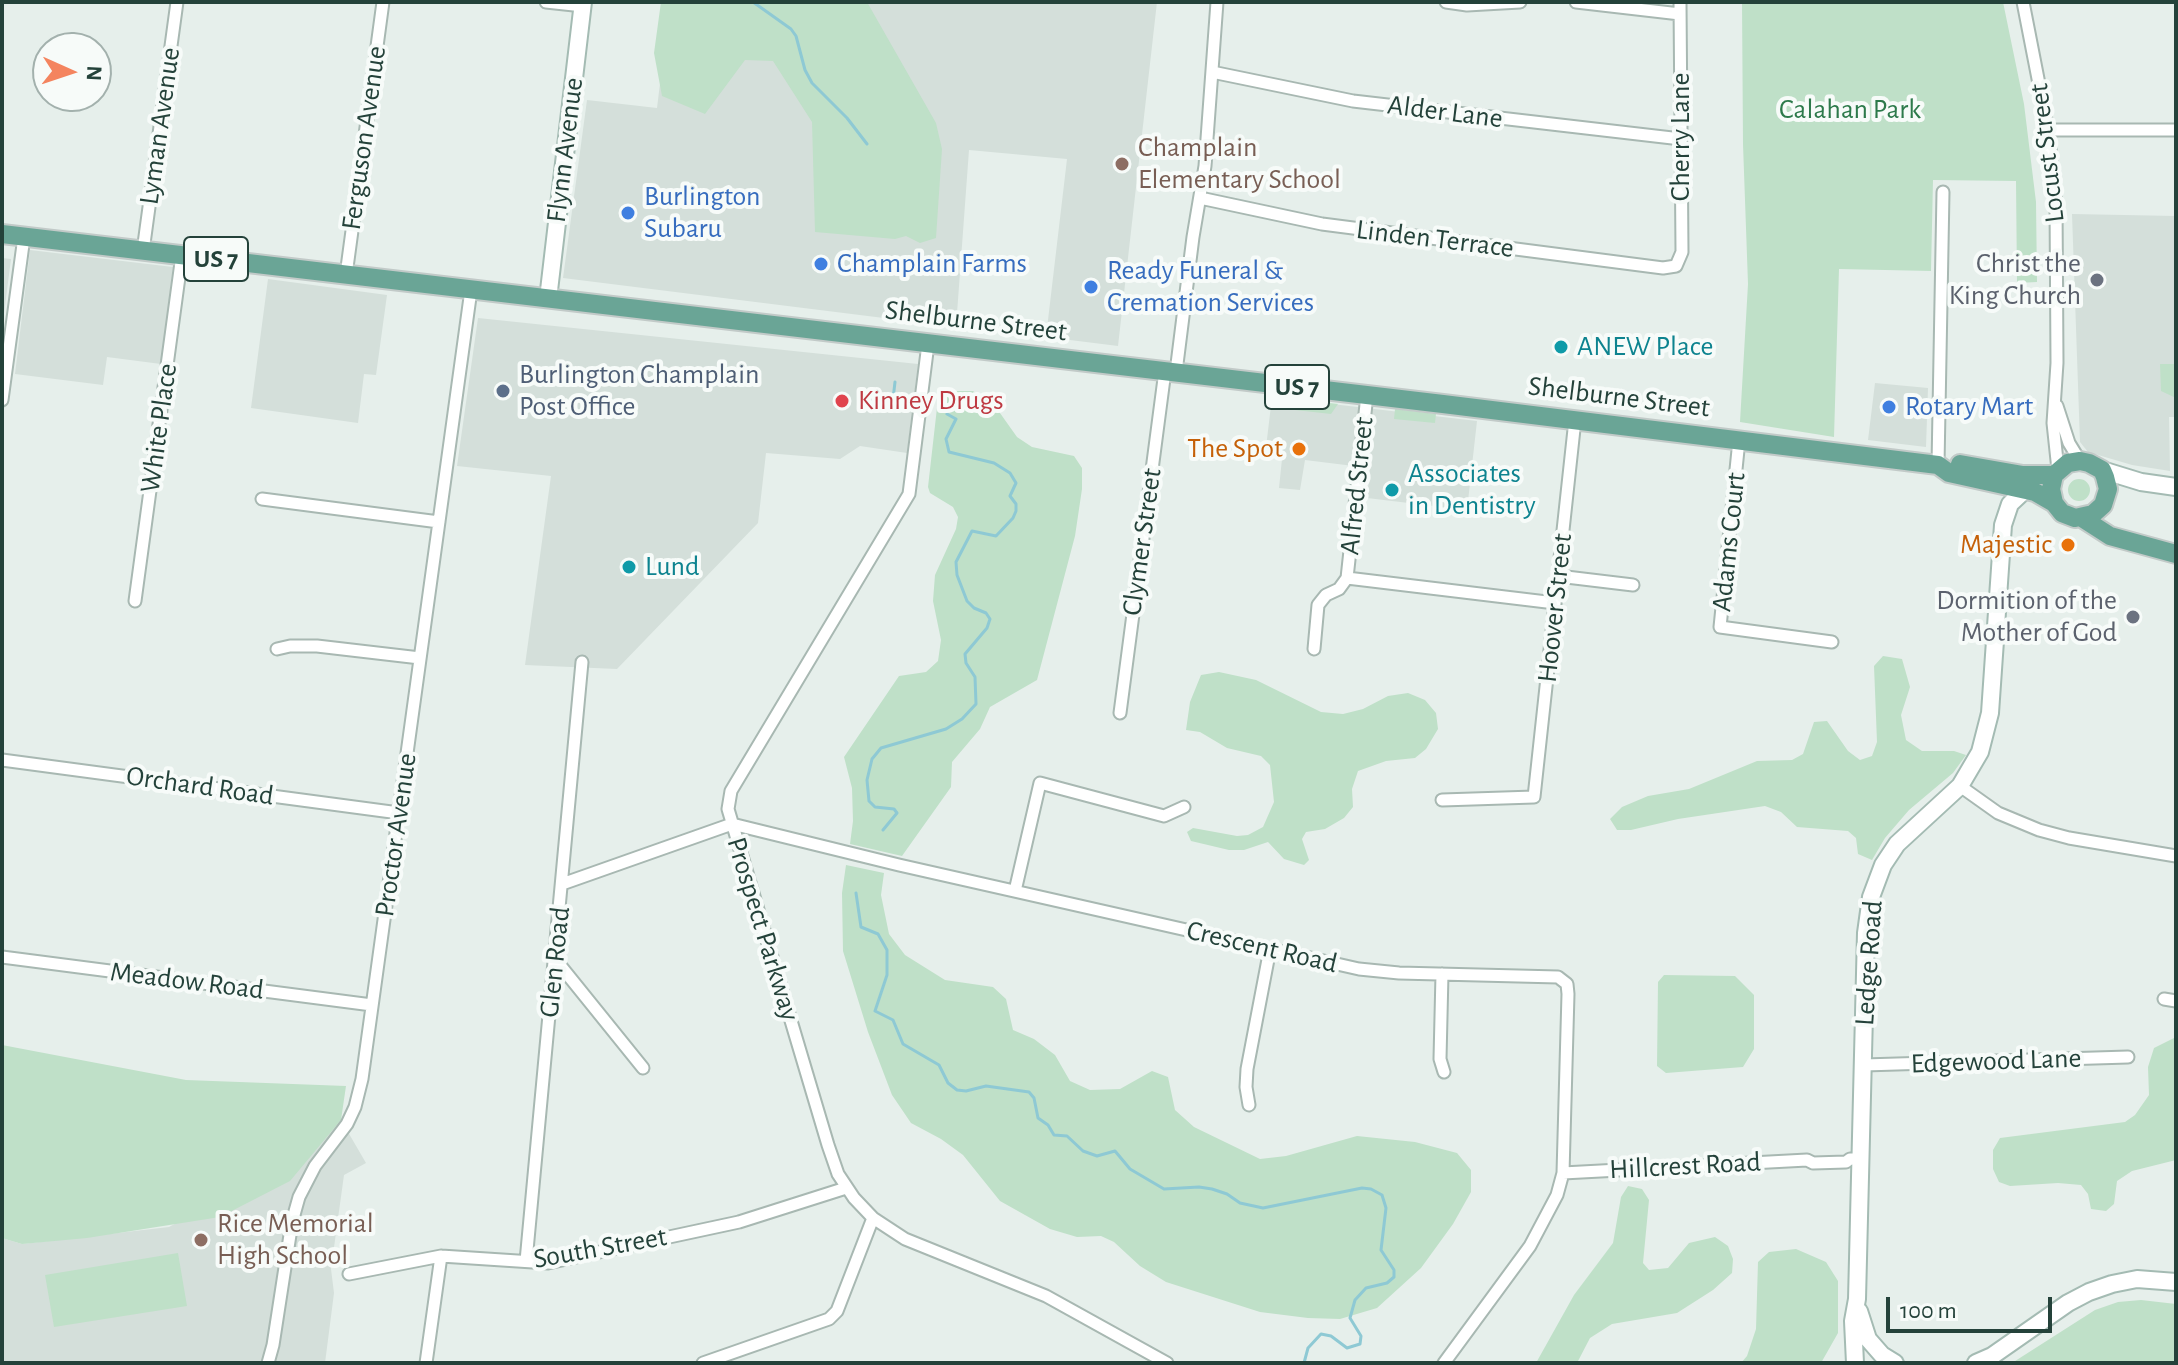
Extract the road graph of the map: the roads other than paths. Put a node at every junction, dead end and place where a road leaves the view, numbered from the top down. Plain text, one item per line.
1 (177, 2) edge
2 (383, 2) edge
3 (546, 2) edge
4 (1217, 2) edge
5 (1446, 2) edge
6 (1520, 2) edge
7 (1576, 2) edge
8 (2023, 2) edge
9 (583, 4) edge
10 (1680, 8) edge
11 (1212, 72) junction
12 (2048, 130) junction
13 (2176, 130) edge
14 (1681, 139) junction
15 (1943, 192) dead end
16 (1200, 198) junction
17 (2, 234) edge
18 (24, 237) junction
19 (143, 251) junction
20 (182, 255) junction
21 (1672, 267) joint
22 (346, 275) junction
23 (471, 290) junction
24 (548, 299) junction
25 (928, 344) junction
26 (1171, 372) junction
27 (1367, 395) junction
28 (2, 400) edge
29 (2056, 401) junction
30 (1575, 420) junction
31 (1739, 440) junction
32 (2080, 461) junction
33 (1940, 466) junction
34 (2102, 470) junction
35 (2056, 472) junction
36 (2002, 478) junction
37 (2141, 482) junction
38 (2176, 487) edge
39 (2026, 489) junction
40 (262, 499) dead end
41 (2105, 500) junction
42 (2054, 503) junction
43 (2082, 518) junction
44 (439, 522) junction
45 (2003, 525) junction
46 (2124, 538) junction
47 (2176, 554) edge
48 (1558, 576) junction
49 (1347, 578) junction
50 (1633, 585) dead end
51 (135, 601) dead end
52 (1555, 603) junction
53 (1832, 642) dead end
54 (277, 649) dead end
55 (1314, 649) dead end
56 (420, 658) junction
57 (582, 662) dead end
58 (1120, 713) dead end
59 (2, 760) edge
60 (1960, 786) junction
61 (1442, 800) dead end
62 (1184, 807) dead end
63 (399, 813) junction
64 (732, 824) junction
65 (2176, 856) edge
66 (562, 884) junction
67 (1015, 891) junction
68 (1270, 949) junction
69 (2, 957) edge
70 (555, 959) junction
71 (1442, 974) junction
72 (372, 1005) junction
73 (2128, 1057) dead end
74 (1864, 1065) junction
75 (643, 1068) dead end
76 (1444, 1072) dead end
77 (1249, 1105) dead end
78 (1856, 1159) junction
79 (1563, 1173) junction
80 (846, 1188) junction
81 (873, 1218) junction
82 (441, 1256) junction
83 (526, 1261) junction
84 (349, 1274) dead end
85 (2176, 1282) edge
86 (1857, 1299) junction
87 (268, 1363) edge
88 (426, 1363) edge
89 (703, 1363) edge
90 (1167, 1363) edge
91 (1444, 1363) edge
92 (1855, 1363) edge
93 (1895, 1363) edge
94 (1976, 1363) edge

1 - 19 street, Lyman Avenue
2 - 22 street, Ferguson Avenue
3 - 9 street
4 - 11 street, Clymer Street
5 - 6 street
7 - 10 street
8 - 12 street, Locust Street
9 - 24 street, Flynn Avenue
10 - 14 street, Cherry Lane
11 - 14 street, Alder Lane
11 - 16 street, Clymer Street
12 - 13 street
12 - 29 street, Locust Street
14 - 21 street, Cherry Lane
15 - 33 street
16 - 21 street, Linden Terrace
16 - 26 street, Clymer Street
17 - 18 main road, Shelburne Street / US 7
18 - 19 main road, Shelburne Street / US 7
18 - 28 street
19 - 20 main road, Shelburne Street / US 7
20 - 22 main road, Shelburne Street / US 7
20 - 51 street, White Place
22 - 23 main road, Shelburne Street / US 7
23 - 24 main road, Shelburne Street / US 7
23 - 44 street, Proctor Avenue
24 - 25 main road, Shelburne Street / US 7
25 - 26 main road, Shelburne Street / US 7
25 - 64 street, Prospect Parkway
26 - 27 main road, Shelburne Street / US 7
26 - 58 street, Clymer Street
27 - 30 main road, Shelburne Street / US 7
27 - 49 street, Alfred Street
29 - 32 street, Locust Street
29 - 35 street, Locust Street
30 - 31 main road, Shelburne Street / US 7
30 - 48 street, Hoover Street
31 - 33 main road, Shelburne Street / US 7
31 - 53 street, Adams Court
32 - 34 main road
32 - 35 main road, Shelburne Street
33 - 36 main road, Shelburne Street / US 7
34 - 37 street
34 - 41 main road
35 - 36 main road, Shelburne Street / US 7
35 - 42 main road
36 - 39 main road, Shelburne Street / US 7
36 - 45 street, Ledge Road
37 - 38 street
37 - 41 street
39 - 42 main road, Shelburne Street / US 7
39 - 45 street, Ledge Road
40 - 44 street
41 - 43 main road
41 - 46 main road
42 - 43 main road, Shelburne Street
43 - 46 main road, Shelburne Street
44 - 56 street, Proctor Avenue
45 - 60 street, Ledge Road
46 - 47 main road, Shelburne Street
48 - 50 street
48 - 52 street, Hoover Street
49 - 52 street
49 - 55 street
52 - 61 street, Hoover Street
54 - 56 street
56 - 63 street, Proctor Avenue
57 - 66 street, Glen Road
59 - 63 street, Orchard Road
60 - 65 street
60 - 74 street, Ledge Road
62 - 67 street
63 - 72 street, Proctor Avenue
64 - 66 street
64 - 67 street, Crescent Road
64 - 80 street, Prospect Parkway
66 - 70 street, Glen Road
67 - 68 street, Crescent Road
68 - 71 street, Crescent Road
68 - 77 street
69 - 72 street, Meadow Road
70 - 75 street
70 - 83 street, Glen Road
71 - 76 street
71 - 79 street, Crescent Road
72 - 87 street, Proctor Avenue
73 - 74 street, Edgewood Lane
74 - 78 street, Ledge Road
78 - 79 street, Hillcrest Road
78 - 86 street, Ledge Road
79 - 91 street, Crescent Road
80 - 81 street, Prospect Parkway
80 - 83 street, South Street
81 - 89 street
81 - 90 street, Prospect Parkway
82 - 83 street, South Street
82 - 84 street, South Street
82 - 88 street
85 - 94 street
86 - 92 street, Ledge Road
86 - 93 street, Ledge Road

